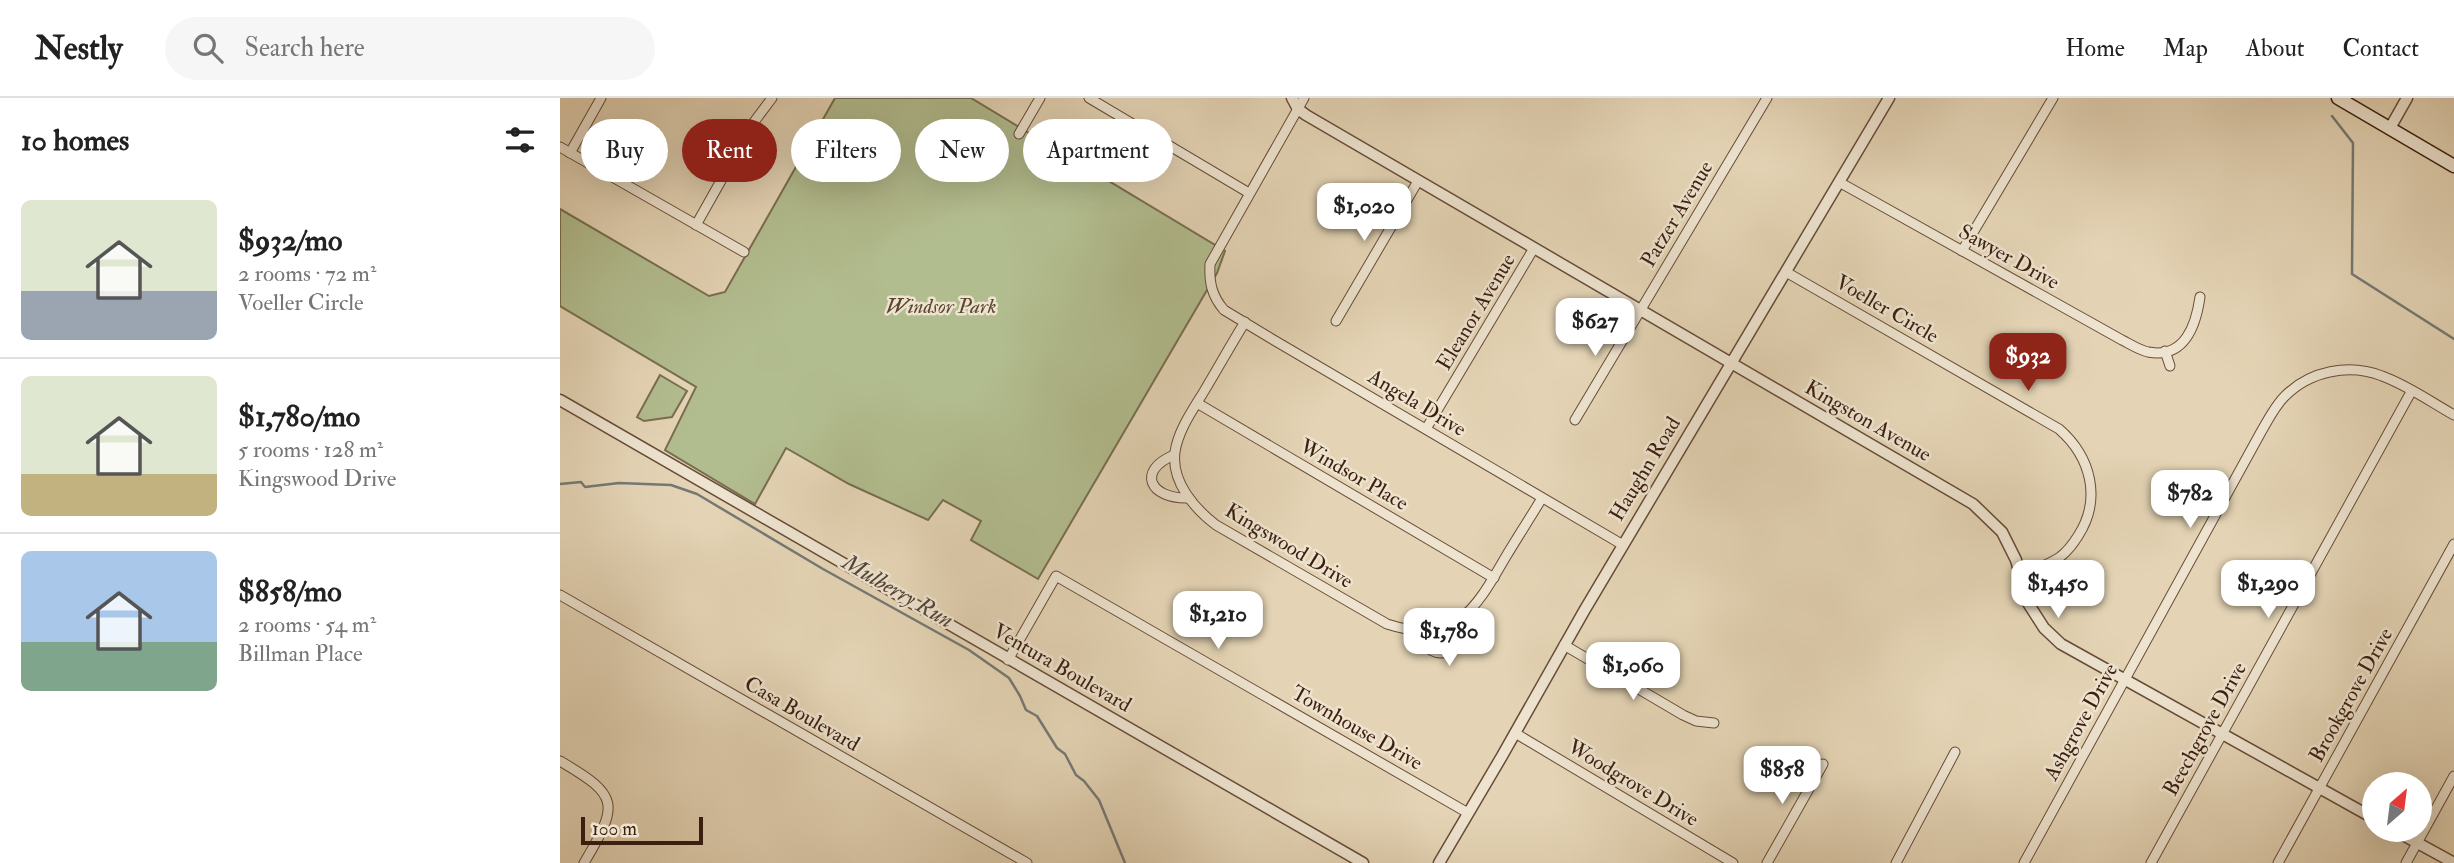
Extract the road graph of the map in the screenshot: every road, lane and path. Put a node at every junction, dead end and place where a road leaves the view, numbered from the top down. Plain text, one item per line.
1 (601, 98) edge
2 (772, 98) edge
3 (1040, 98) edge
4 (1089, 98) edge
5 (1292, 98) edge
6 (1304, 98) edge
7 (1767, 98) edge
8 (1889, 98) edge
9 (2053, 98) edge
10 (2338, 98) edge
11 (2407, 98) edge
12 (1298, 109) junction
13 (2390, 128) junction
14 (1019, 134) dead end
15 (560, 147) edge
16 (570, 153) junction
17 (2454, 166) edge
18 (1418, 181) junction
19 (1839, 182) junction
20 (1249, 193) junction
21 (696, 225) junction
22 (1534, 248) junction
23 (1962, 251) junction
24 (744, 253) dead end
25 (1786, 272) junction
26 (2200, 297) dead end
27 (1640, 310) junction
28 (1336, 321) dead end
29 (1245, 322) junction
30 (2165, 351) junction
31 (1731, 363) junction
32 (2170, 366) dead end
33 (2411, 391) junction
34 (560, 400) edge
35 (1197, 403) junction
36 (2454, 415) edge
37 (1575, 420) dead end
38 (1426, 429) junction
39 (1174, 455) junction
40 (1188, 498) junction
41 (1542, 498) junction
42 (2454, 544) edge
43 (1623, 545) junction
44 (2021, 575) junction
45 (1494, 578) junction
46 (560, 595) edge
47 (1458, 621) junction
48 (1418, 631) junction
49 (1564, 645) junction
50 (1008, 660) junction
51 (2124, 681) junction
52 (1714, 723) dead end
53 (1515, 733) junction
54 (2221, 735) junction
55 (1955, 752) dead end
56 (560, 761) edge
57 (1823, 764) dead end
58 (2454, 776) edge
59 (2319, 789) junction
60 (2362, 812) edge
61 (1468, 813) junction
62 (2432, 815) edge
63 (2417, 842) joint
64 (584, 863) edge
65 (1027, 863) edge
66 (1363, 863) edge
67 (1439, 863) edge
68 (1733, 863) edge
69 (1768, 863) edge
70 (1896, 863) edge
71 (2024, 863) edge
72 (2151, 863) edge
73 (2278, 863) edge
74 (2406, 863) edge
75 (2454, 863) edge

1 - 16 street
2 - 21 street
3 - 14 street
4 - 20 street
5 - 12 street
6 - 12 street
7 - 27 street, Patzer Avenue
8 - 19 street, Haughn Road
9 - 23 street
10 - 13 main road
11 - 13 street
12 - 18 street, Kingston Avenue
12 - 20 street
13 - 17 main road
15 - 16 street
16 - 21 street
18 - 22 street, Kingston Avenue
18 - 28 street
19 - 23 street, Sawyer Drive
19 - 25 street, Haughn Road
20 - 29 street, Angela Drive
21 - 24 street
22 - 27 street, Kingston Avenue
22 - 38 street, Eleanor Avenue
23 - 30 street, Sawyer Drive
25 - 31 street, Haughn Road
25 - 44 street, Voeller Circle
26 - 30 street
27 - 31 street, Kingston Avenue
27 - 37 street, Patzer Avenue
29 - 35 street, Kingswood Drive
29 - 38 street, Angela Drive
30 - 32 street
31 - 43 street, Haughn Road
31 - 44 street, Kingston Avenue
33 - 36 street, Ashgrove Drive
33 - 51 street, Ashgrove Drive
33 - 54 street, Beechgrove Drive
34 - 50 street, Ventura Boulevard
35 - 39 street, Kingswood Drive
35 - 45 street, Windsor Place
38 - 41 street, Angela Drive
39 - 40 street, Kingswood Drive
39 - 40 street, Kingswood Drive
40 - 48 street, Kingswood Drive
41 - 43 street, Angela Drive
41 - 45 street, Kingswood Drive
42 - 59 street, Brookgrove Drive
43 - 49 street, Haughn Road
44 - 51 street, Kingston Avenue
45 - 47 street, Kingswood Drive
46 - 65 street, Casa Boulevard
47 - 48 street, Kingswood Drive
47 - 48 street, Kingswood Drive
49 - 52 street
49 - 53 street, Haughn Road
50 - 61 street, Townhouse Drive
50 - 66 street, Ventura Boulevard
51 - 54 street, Kingston Avenue
51 - 71 street, Ashgrove Drive
53 - 61 street, Haughn Road
53 - 68 street, Woodgrove Drive
54 - 59 street, Kingston Avenue
54 - 72 street, Beechgrove Drive
55 - 70 street
56 - 64 street
57 - 69 street
58 - 62 street
59 - 60 street, Kingston Avenue
59 - 73 street, Brookgrove Drive
61 - 67 street, Haughn Road
63 - 74 street
63 - 75 street

